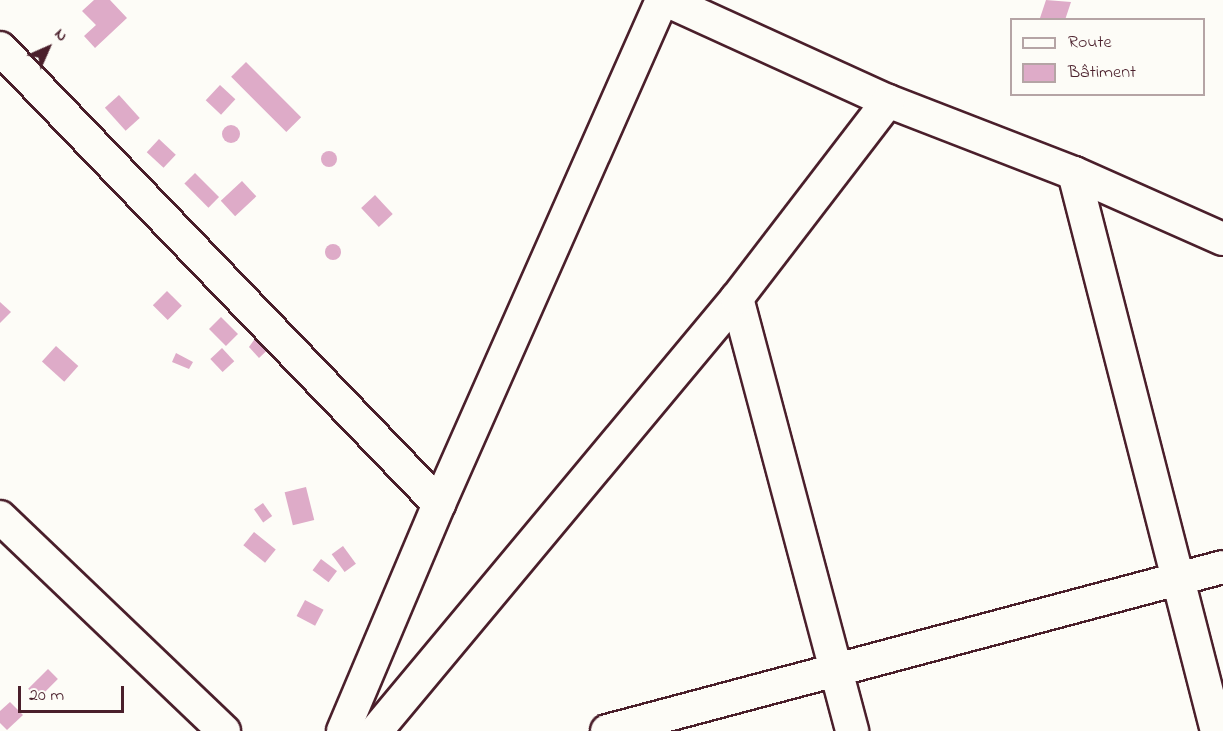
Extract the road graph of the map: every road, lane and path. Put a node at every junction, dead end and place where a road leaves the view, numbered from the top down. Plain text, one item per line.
1 (664, 0) edge
2 (0, 48) edge
3 (888, 101) junction
4 (1074, 173) junction
5 (1223, 239) edge
6 (737, 298) junction
7 (439, 504) junction
8 (0, 517) edge
9 (1223, 567) edge
10 (1178, 579) junction
11 (836, 669) junction
12 (224, 731) edge
13 (343, 731) edge
14 (376, 731) edge
15 (607, 731) edge
16 (852, 731) edge
17 (1217, 731) edge

1 - 3 street
1 - 7 street
2 - 7 street
3 - 4 street
3 - 6 street
4 - 5 street
4 - 10 street
6 - 11 street
6 - 14 street
7 - 13 street
8 - 12 street
9 - 10 street
10 - 11 street
10 - 17 street
11 - 15 street
11 - 16 street

